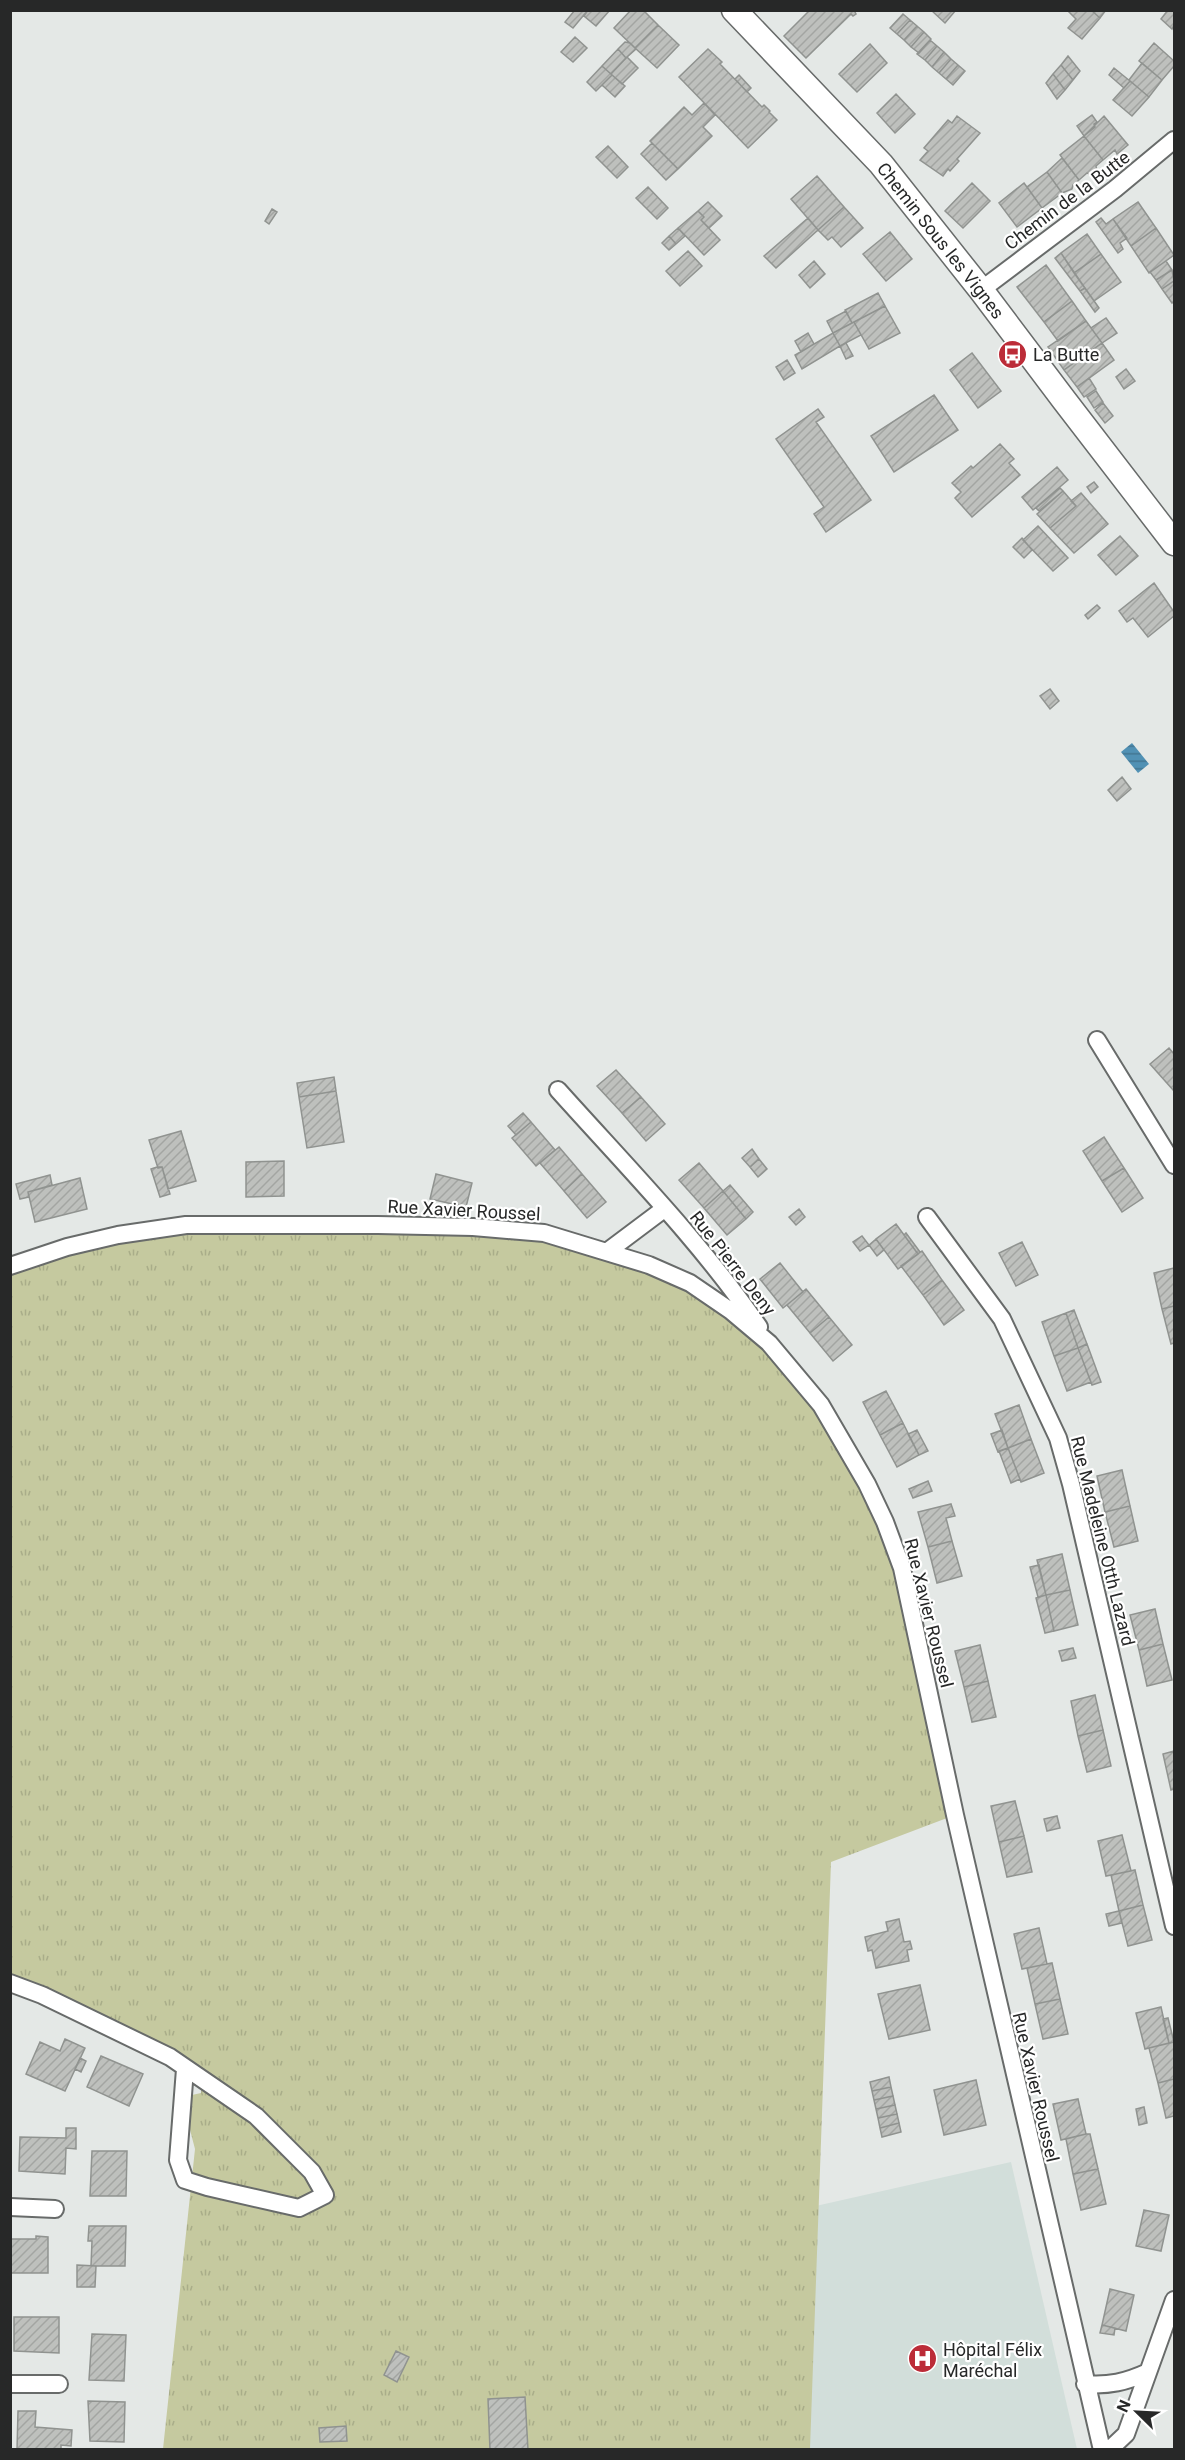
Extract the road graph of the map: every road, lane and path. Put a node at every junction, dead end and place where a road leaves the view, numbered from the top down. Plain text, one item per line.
1 (734, 10) edge
2 (1174, 140) edge
3 (981, 290) junction
4 (1174, 543) edge
5 (1097, 1040) dead end
6 (558, 1090) dead end
7 (1174, 1165) edge
8 (664, 1209) junction
9 (927, 1217) dead end
10 (608, 1251) junction
11 (10, 1266) edge
12 (769, 1343) junction
13 (1168, 1864) edge
14 (1174, 1926) edge
15 (10, 1983) edge
16 (185, 2069) junction
17 (10, 2207) edge
18 (55, 2209) dead end
19 (1174, 2300) edge
20 (1148, 2372) junction
21 (10, 2384) edge
22 (59, 2384) dead end
23 (1085, 2384) junction
24 (1102, 2450) edge
25 (1109, 2450) edge

1 - 3 street, Chemin Sous les Vignes
2 - 3 street, Chemin de la Butte
3 - 4 street, Chemin Sous les Vignes
5 - 7 street
6 - 8 street, Rue Pierre Deny
8 - 10 street, Rue Pierre Deny
8 - 12 street, Rue Pierre Deny
9 - 13 street, Rue Madeleine Otth Lazard
10 - 11 street, Rue Xavier Roussel
10 - 12 street, Rue Xavier Roussel
12 - 23 street, Rue Xavier Roussel
13 - 14 street, Rue Madeleine Otth Lazard
15 - 16 street
16 - 16 street
17 - 18 street
19 - 20 street
20 - 23 street
20 - 25 street
21 - 22 street
23 - 24 street, Rue Xavier Roussel

